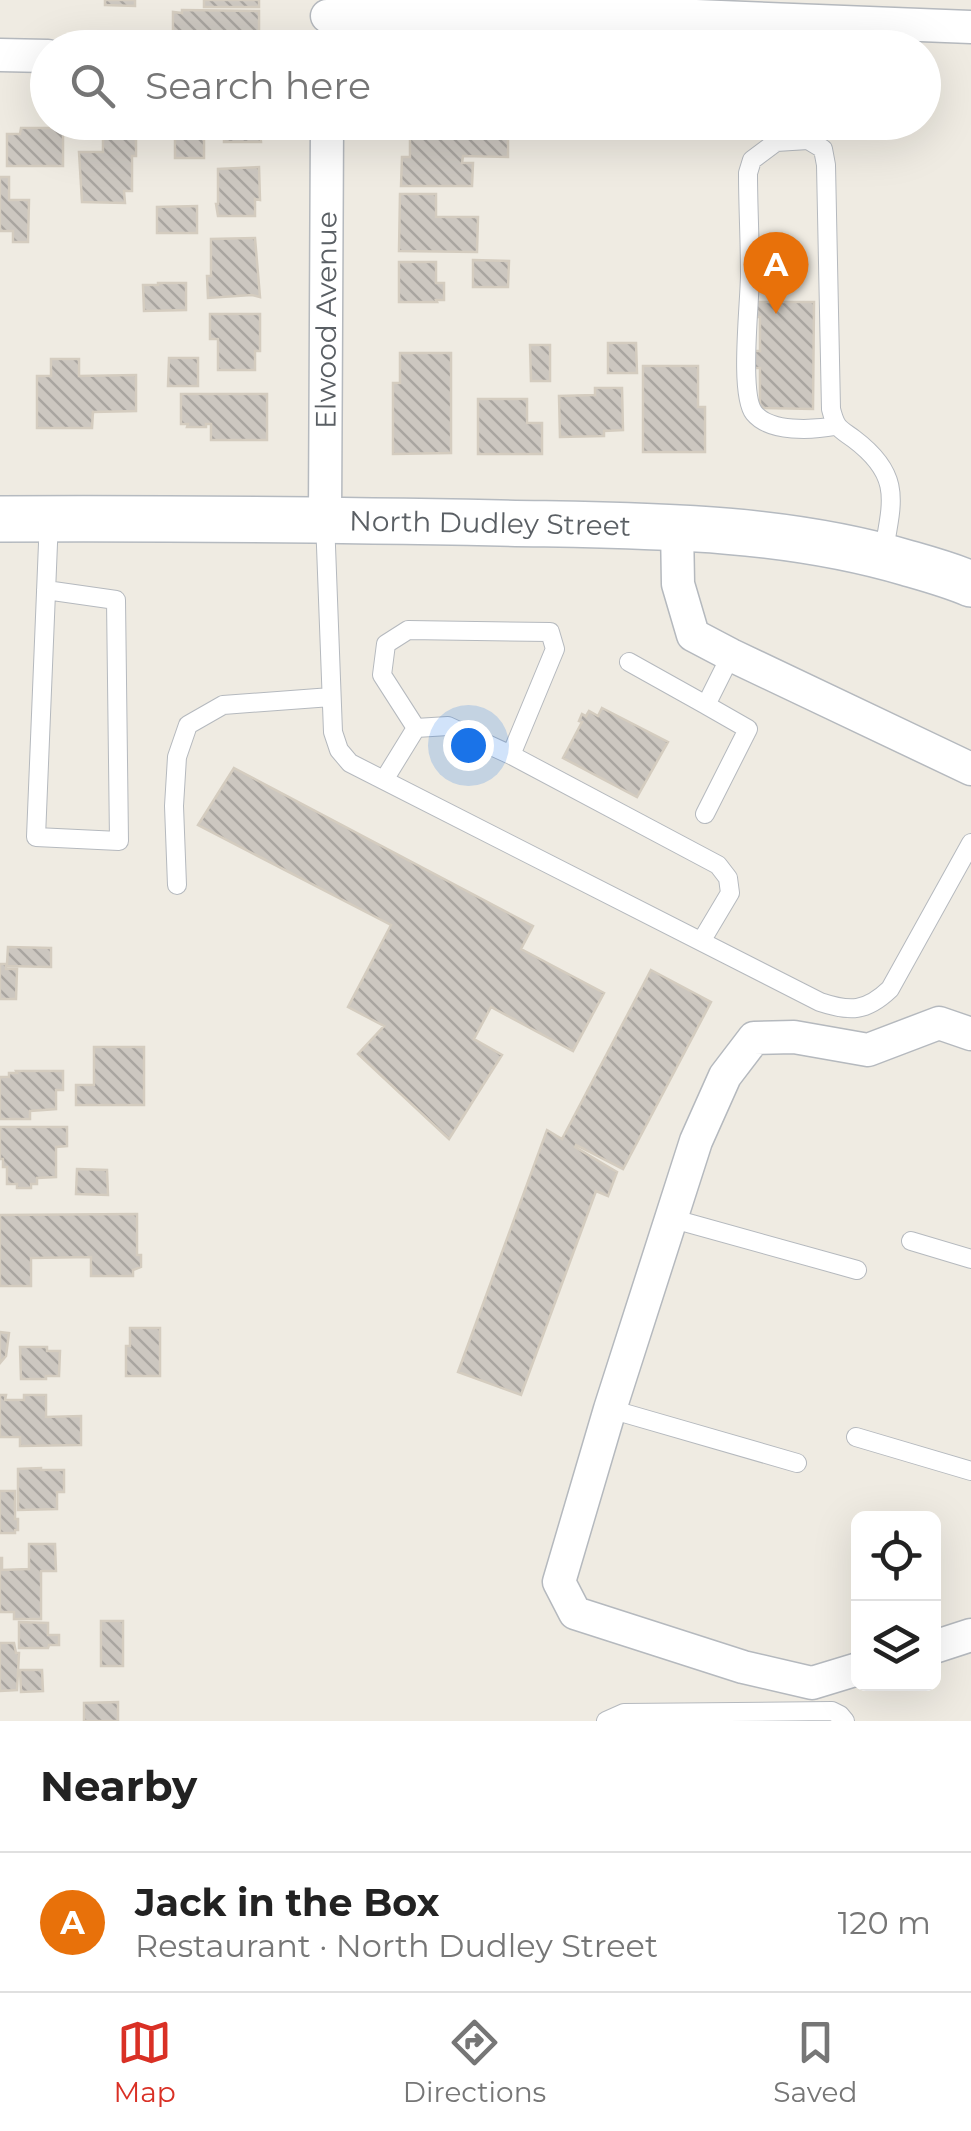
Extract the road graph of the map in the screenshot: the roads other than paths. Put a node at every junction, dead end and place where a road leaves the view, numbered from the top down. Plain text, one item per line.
1 (327, 21) edge
2 (971, 26) edge
3 (0, 55) edge
4 (30, 56) edge
5 (327, 140) edge
6 (836, 426) junction
7 (0, 518) edge
8 (49, 518) junction
9 (325, 520) junction
10 (677, 526) junction
11 (883, 556) junction
12 (971, 584) edge
13 (46, 590) junction
14 (731, 655) junction
15 (629, 662) dead end
16 (331, 697) junction
17 (706, 705) junction
18 (416, 728) junction
19 (511, 755) junction
20 (971, 770) edge
21 (384, 780) junction
22 (706, 814) dead end
23 (971, 843) edge
24 (176, 884) dead end
25 (702, 940) junction
26 (971, 1034) edge
27 (670, 1218) junction
28 (911, 1241) dead end
29 (971, 1259) edge
30 (856, 1270) dead end
31 (610, 1409) junction
32 (856, 1437) dead end
33 (796, 1464) dead end
34 (971, 1471) edge
35 (971, 1636) edge
36 (941, 1644) edge
37 (851, 1671) edge
38 (606, 1721) edge
39 (845, 1721) edge

1 - 2 street
3 - 4 street
5 - 9 street, Elwood Avenue
6 - 6 lane
6 - 11 lane
7 - 8 street, North Dudley Street
8 - 9 street, North Dudley Street
8 - 13 lane
9 - 10 street, North Dudley Street
9 - 16 lane
10 - 11 street, North Dudley Street
10 - 14 street
11 - 12 street, North Dudley Street
13 - 13 lane
14 - 17 lane
14 - 20 street
15 - 17 lane
16 - 21 lane
16 - 24 lane
17 - 22 lane
18 - 19 lane
18 - 19 lane
18 - 21 lane
19 - 25 lane
21 - 25 lane
23 - 25 lane
26 - 27 street
27 - 30 lane
27 - 31 street
28 - 29 lane
31 - 33 lane
31 - 37 street
32 - 34 lane
35 - 36 street
38 - 39 lane

